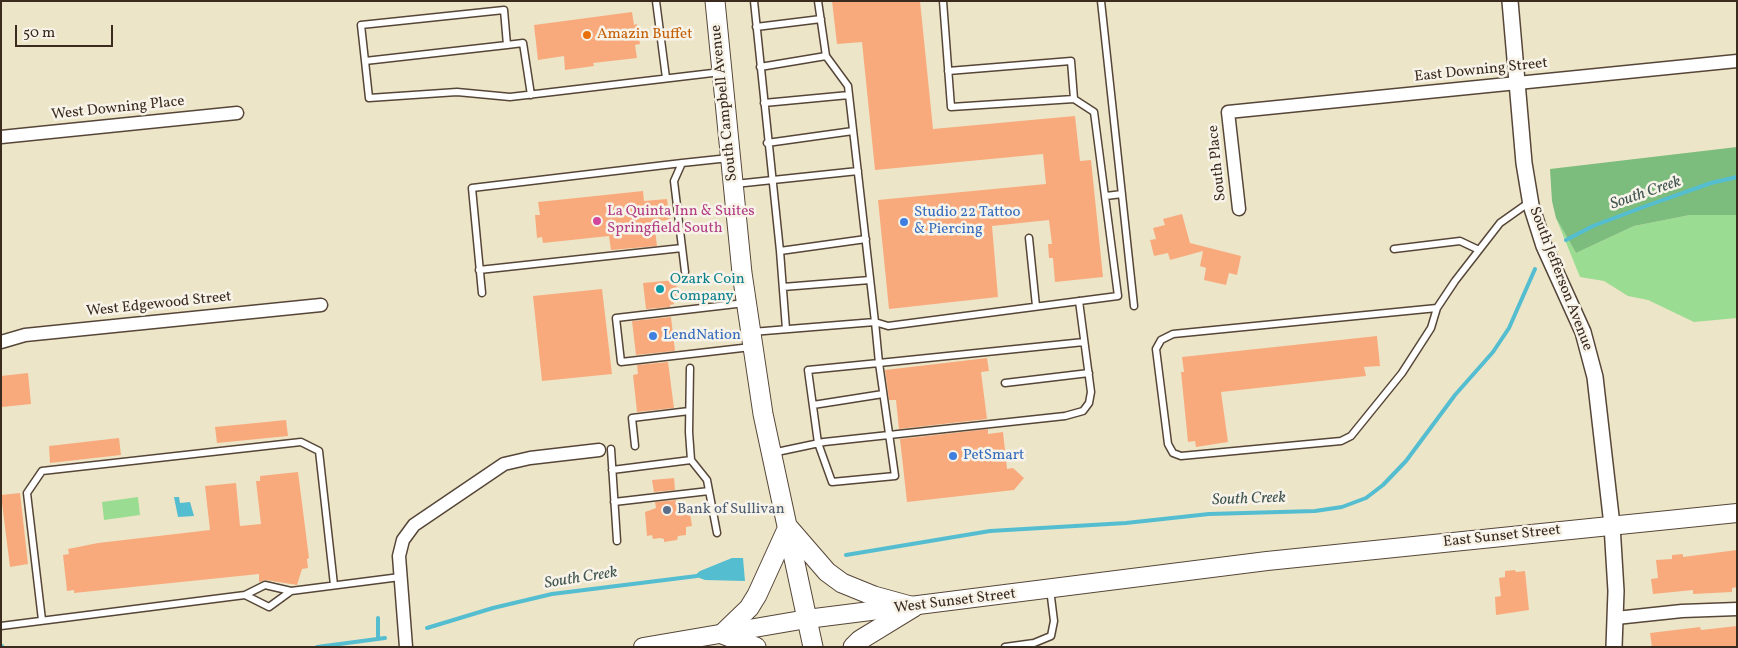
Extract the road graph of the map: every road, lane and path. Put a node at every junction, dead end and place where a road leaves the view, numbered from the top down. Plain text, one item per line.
1 (656, 1) edge
2 (715, 1) edge
3 (754, 1) edge
4 (818, 1) edge
5 (943, 1) edge
6 (1101, 1) edge
7 (1510, 1) edge
8 (821, 19) junction
9 (756, 27) junction
10 (507, 45) junction
11 (826, 56) junction
12 (365, 61) junction
13 (1737, 61) edge
14 (760, 67) junction
15 (948, 71) junction
16 (722, 72) junction
17 (666, 78) junction
18 (1517, 84) junction
19 (531, 94) junction
20 (849, 95) junction
21 (1074, 99) junction
22 (764, 103) junction
23 (1228, 112) joint
24 (237, 113) dead end
25 (853, 131) junction
26 (1, 137) edge
27 (768, 143) junction
28 (731, 157) junction
29 (682, 163) junction
30 (858, 171) junction
31 (771, 180) junction
32 (733, 184) junction
33 (1122, 194) junction
34 (1106, 196) junction
35 (1531, 204) junction
36 (1239, 209) dead end
37 (1029, 238) dead end
38 (866, 239) junction
39 (682, 248) junction
40 (1394, 249) dead end
41 (1479, 250) junction
42 (780, 251) junction
43 (479, 270) junction
44 (685, 272) dead end
45 (870, 280) junction
46 (783, 287) junction
47 (482, 294) dead end
48 (1079, 301) junction
49 (747, 303) junction
50 (322, 305) dead end
51 (1036, 306) junction
52 (1134, 306) dead end
53 (1437, 308) junction
54 (875, 322) junction
55 (786, 329) junction
56 (752, 339) junction
57 (1, 342) edge
58 (1084, 342) junction
59 (879, 363) junction
60 (690, 368) dead end
61 (1089, 373) junction
62 (1005, 382) dead end
63 (884, 394) junction
64 (813, 405) junction
65 (689, 411) junction
66 (889, 435) junction
67 (818, 443) junction
68 (634, 446) dead end
69 (605, 450) joint
70 (771, 453) junction
71 (691, 460) junction
72 (612, 470) junction
73 (709, 491) junction
74 (614, 502) junction
75 (1737, 513) edge
76 (1612, 525) junction
77 (788, 527) junction
78 (717, 533) dead end
79 (617, 541) dead end
80 (1267, 561) joint
81 (400, 577) junction
82 (334, 586) junction
83 (1050, 589) junction
84 (291, 591) junction
85 (245, 596) junction
86 (914, 607) junction
87 (1737, 609) edge
88 (1616, 618) junction
89 (807, 619) junction
90 (42, 620) junction
91 (1, 626) edge
92 (722, 634) junction
93 (406, 647) edge
94 (644, 647) edge
95 (756, 647) edge
96 (813, 647) edge
97 (853, 647) edge
98 (1004, 647) edge
99 (1614, 647) edge

1 - 17 lane
2 - 16 main road, South Campbell Avenue
3 - 9 lane
4 - 8 lane
5 - 15 lane
6 - 33 lane
7 - 18 street, South Jefferson Avenue
8 - 9 lane
8 - 11 lane
9 - 14 lane
10 - 12 lane
10 - 12 lane
10 - 19 lane
11 - 14 lane
11 - 20 lane
12 - 19 lane
13 - 18 street, East Downing Street
14 - 22 lane
15 - 21 lane
15 - 21 lane
16 - 17 lane
16 - 28 main road, South Campbell Avenue
17 - 19 lane
18 - 23 street, East Downing Street
18 - 35 street, South Jefferson Avenue
20 - 22 lane
20 - 25 lane
21 - 34 lane
22 - 27 lane
23 - 36 street, South Place
24 - 26 street, West Downing Place
25 - 27 lane
25 - 30 lane
27 - 31 lane
28 - 29 lane
28 - 32 main road, South Campbell Avenue
29 - 39 lane
29 - 43 lane
30 - 31 lane
30 - 38 lane
31 - 32 lane
31 - 42 lane
32 - 49 main road, South Campbell Avenue
33 - 34 lane
33 - 52 lane
34 - 48 lane
35 - 41 lane
35 - 76 street, South Jefferson Avenue
37 - 51 lane
38 - 42 lane
38 - 45 lane
39 - 43 lane
39 - 44 lane
40 - 41 lane
41 - 53 lane
42 - 46 lane
43 - 47 lane
45 - 46 lane
45 - 54 lane
46 - 55 lane
48 - 51 lane
48 - 58 lane
49 - 56 main road, South Campbell Avenue
49 - 56 lane
50 - 57 street, West Edgewood Street
51 - 54 lane
53 - 53 lane
54 - 55 lane
54 - 59 lane
55 - 56 lane
56 - 70 main road, South Campbell Avenue
58 - 59 lane
58 - 61 lane
59 - 63 lane
59 - 64 lane
60 - 65 lane
61 - 62 lane
61 - 66 lane
63 - 64 lane
63 - 66 lane
64 - 67 lane
65 - 68 lane
65 - 71 lane
66 - 67 lane
66 - 67 lane
67 - 70 lane
69 - 72 lane
69 - 81 street
70 - 77 main road, South Campbell Avenue
71 - 72 lane
71 - 73 lane
72 - 74 lane
73 - 74 lane
73 - 78 lane
74 - 79 lane
75 - 76 main road, East Sunset Street
76 - 80 main road, East Sunset Street
76 - 88 street, South Jefferson Avenue
77 - 86 main road
77 - 89 main road, South Campbell Avenue
77 - 92 main road
80 - 83 main road, West Sunset Street
81 - 82 lane
81 - 93 street
82 - 84 lane
82 - 90 lane
83 - 86 main road, West Sunset Street
83 - 98 lane
84 - 85 lane
84 - 85 lane
85 - 90 lane
86 - 89 main road, West Sunset Street
86 - 97 main road
87 - 88 street
88 - 99 street, South Jefferson Avenue
89 - 92 main road, West Sunset Street
89 - 96 main road, South Campbell Avenue
90 - 91 lane
92 - 94 main road, West Sunset Street
92 - 95 main road

